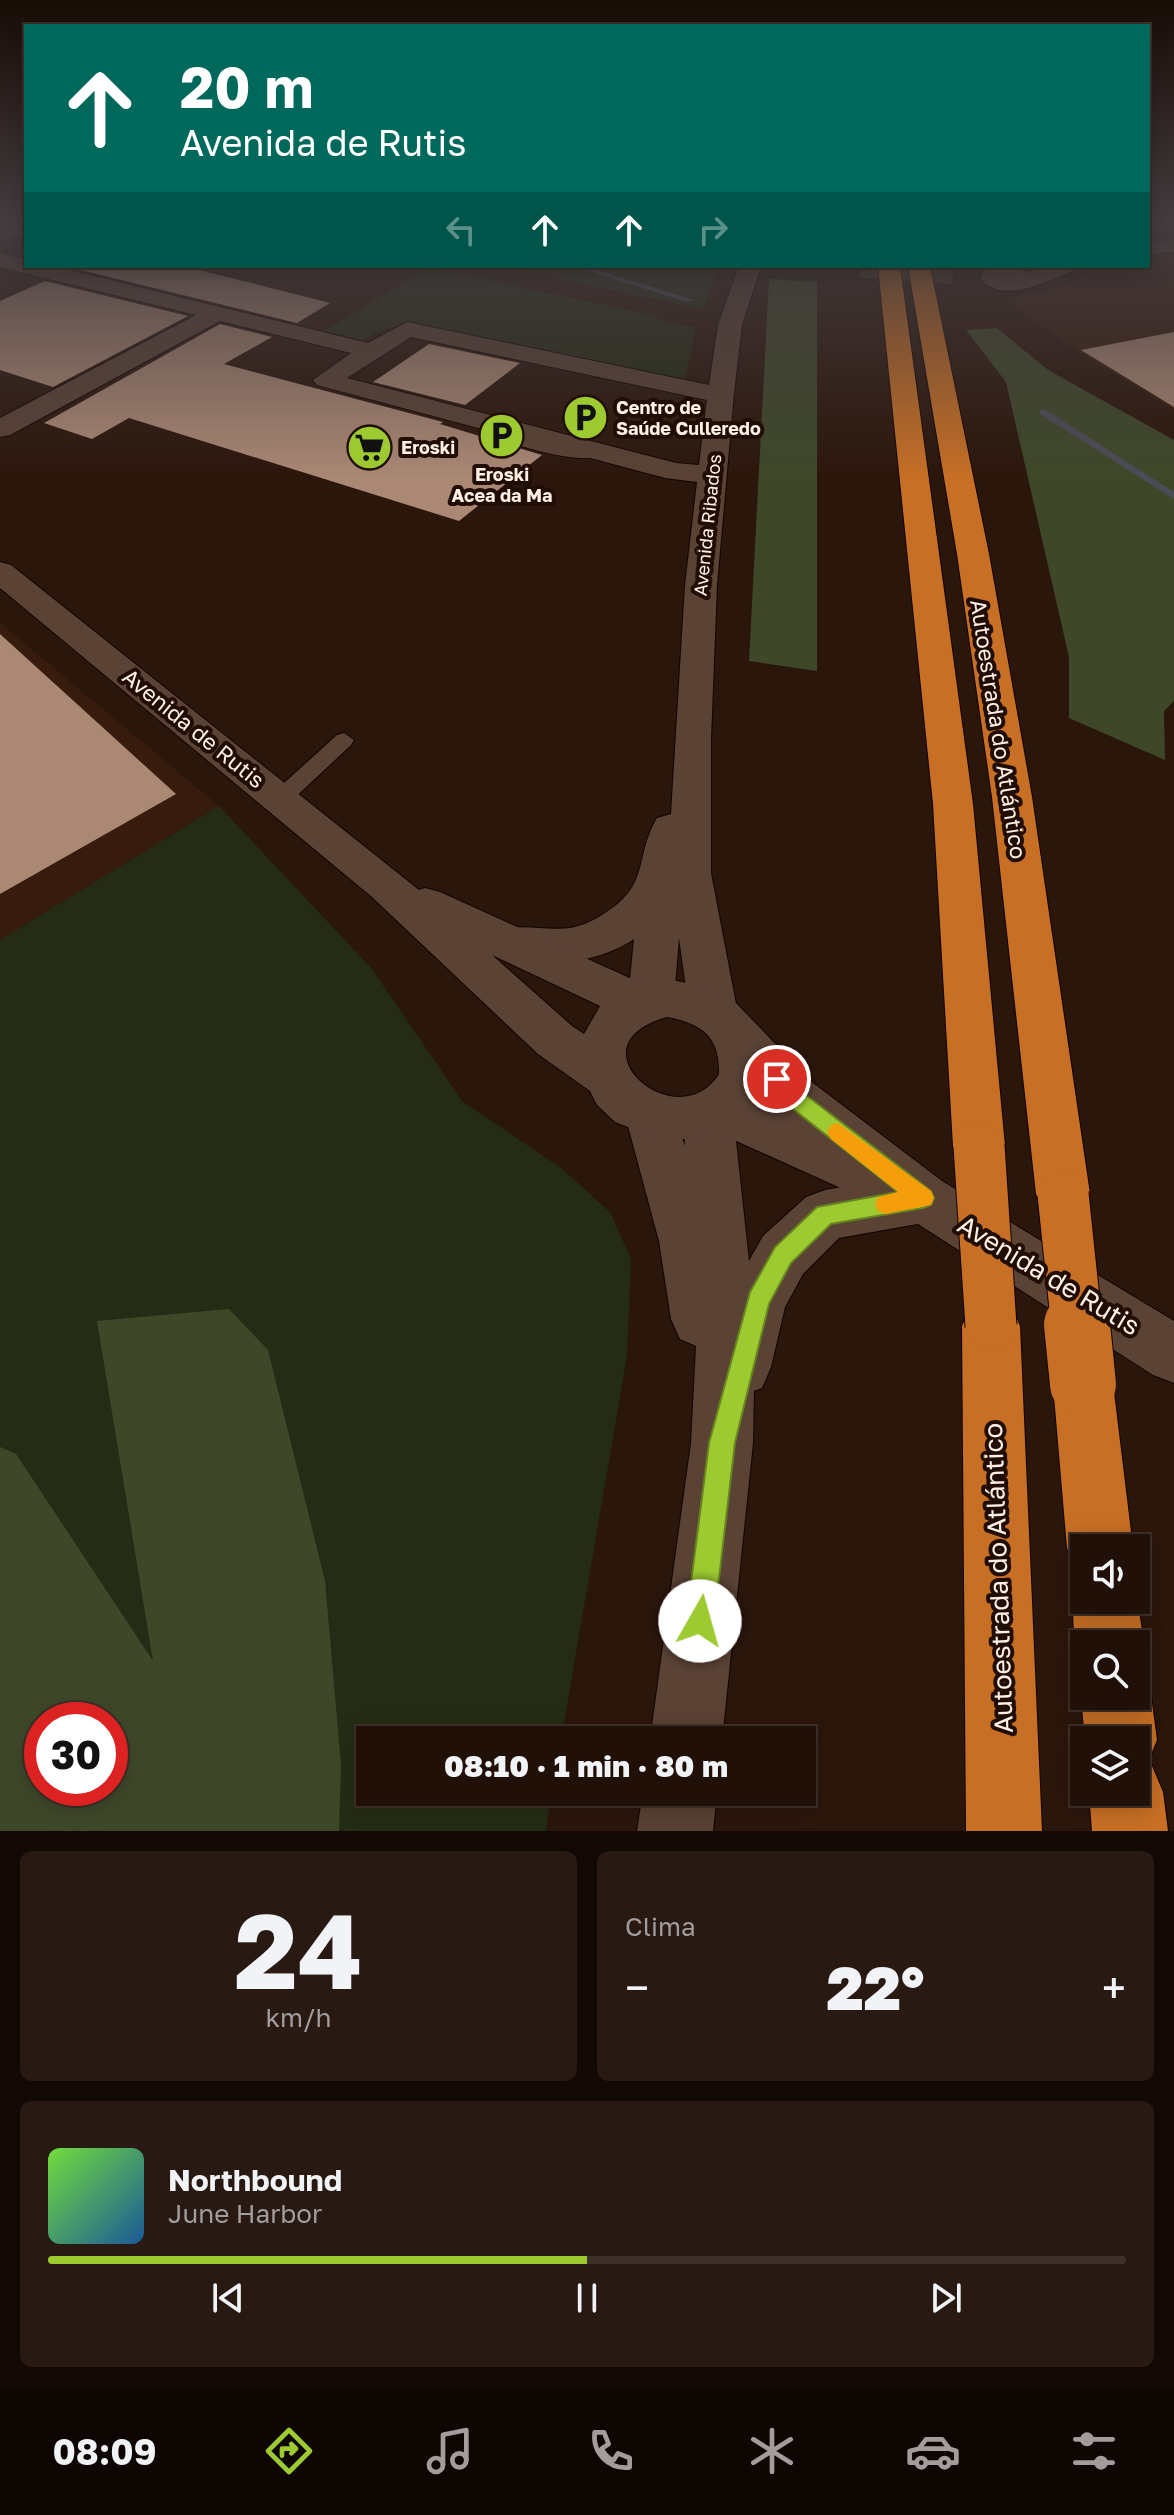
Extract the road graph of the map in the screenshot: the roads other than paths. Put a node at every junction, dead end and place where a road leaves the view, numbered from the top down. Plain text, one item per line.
1 (199, 308) edge
2 (736, 308) edge
3 (894, 308) edge
4 (927, 308) edge
5 (217, 313) junction
6 (371, 351) junction
7 (721, 393) junction
8 (0, 429) edge
9 (502, 436) dead end
10 (601, 452) junction
11 (712, 474) junction
12 (0, 572) edge
13 (344, 740) dead end
14 (692, 740) junction
15 (281, 798) junction
16 (662, 871) junction
17 (387, 886) junction
18 (511, 943) junction
19 (645, 1001) junction
20 (727, 1025) junction
21 (604, 1075) junction
22 (712, 1111) junction
23 (650, 1115) junction
24 (923, 1198) junction
25 (1174, 1354) edge
26 (722, 1443) junction
27 (1099, 1534) edge
28 (688, 1726) edge
29 (678, 1806) edge
30 (1127, 1806) edge
31 (675, 1831) edge
32 (1004, 1831) edge
33 (1130, 1831) edge

1 - 5 street
2 - 7 street, Avenida Ribados
3 - 32 highway, Autoestrada do Atlántico, bridge
4 - 27 highway, Autoestrada do Atlántico, bridge
5 - 6 street
5 - 8 street
6 - 7 street
6 - 10 street
7 - 11 street, Avenida Ribados
9 - 10 lane
10 - 11 street
11 - 14 street, Avenida Ribados
12 - 15 street, Avenida de Rutis
13 - 15 lane
14 - 16 street, Avenida Ribados
14 - 20 street, Avenida Ribados
15 - 17 street, Avenida de Rutis
16 - 18 street, Avenida de Rutis
16 - 19 street, Avenida Ribados
17 - 18 street, Avenida de Rutis
17 - 21 street, Avenida de Rutis
18 - 19 street, Avenida de Rutis
19 - 20 street
19 - 21 street
20 - 22 street
20 - 24 street, Avenida de Rutis
21 - 23 street
22 - 23 street
22 - 24 street, Avenida de Rutis
22 - 26 street
23 - 26 street
24 - 25 street, Avenida de Rutis
24 - 26 street
26 - 28 street
29 - 31 street
30 - 33 highway

